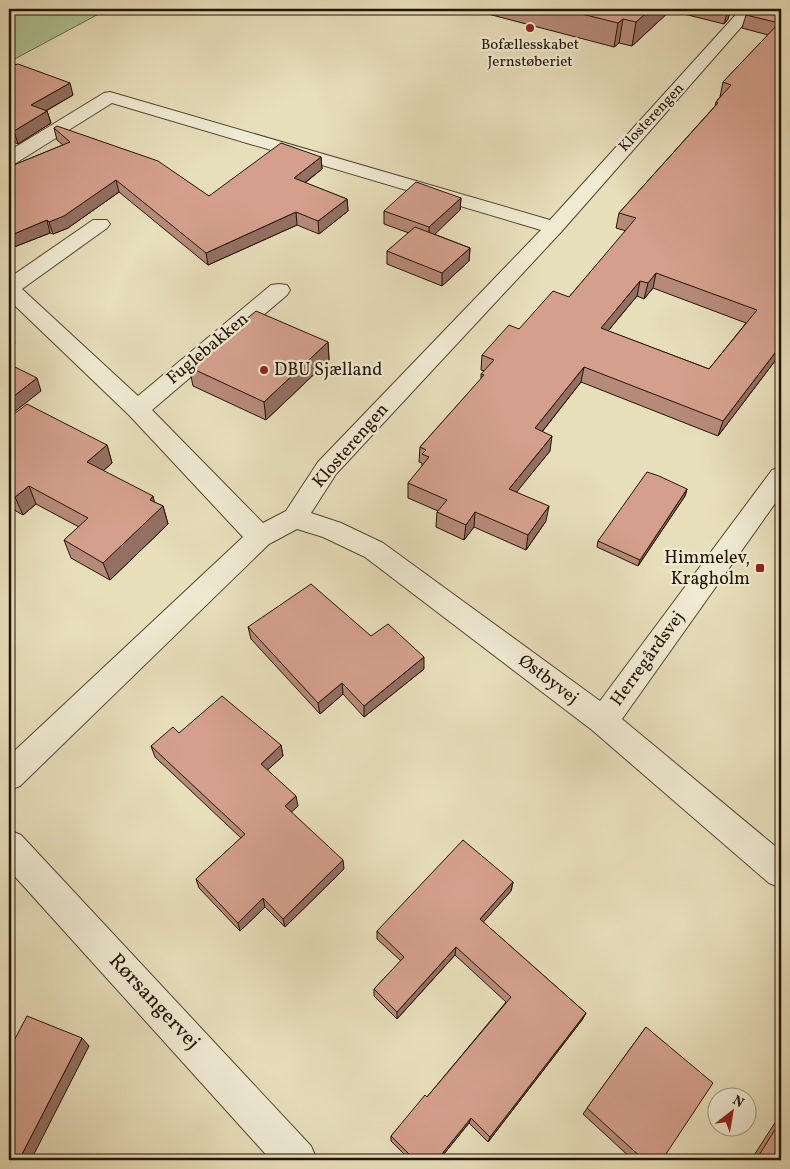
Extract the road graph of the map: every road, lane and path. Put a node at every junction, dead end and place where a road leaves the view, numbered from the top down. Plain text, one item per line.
1 (739, 13) edge
2 (9, 159) edge
3 (100, 224) dead end
4 (554, 228) junction
5 (9, 288) edge
6 (278, 290) dead end
7 (137, 409) junction
8 (781, 476) edge
9 (295, 518) junction
10 (260, 537) junction
11 (603, 721) junction
12 (9, 776) edge
13 (9, 846) edge
14 (781, 872) edge
15 (296, 1160) edge

1 - 4 street, Klosterengen
2 - 4 street
3 - 5 street
4 - 9 street, Klosterengen
5 - 7 street
6 - 7 street, Fuglebakken
7 - 10 street
8 - 11 street, Herregårdsvej
9 - 10 street
9 - 11 street, Østbyvej
10 - 12 street
11 - 14 street, Østbyvej
13 - 15 street, Rørsangervej

